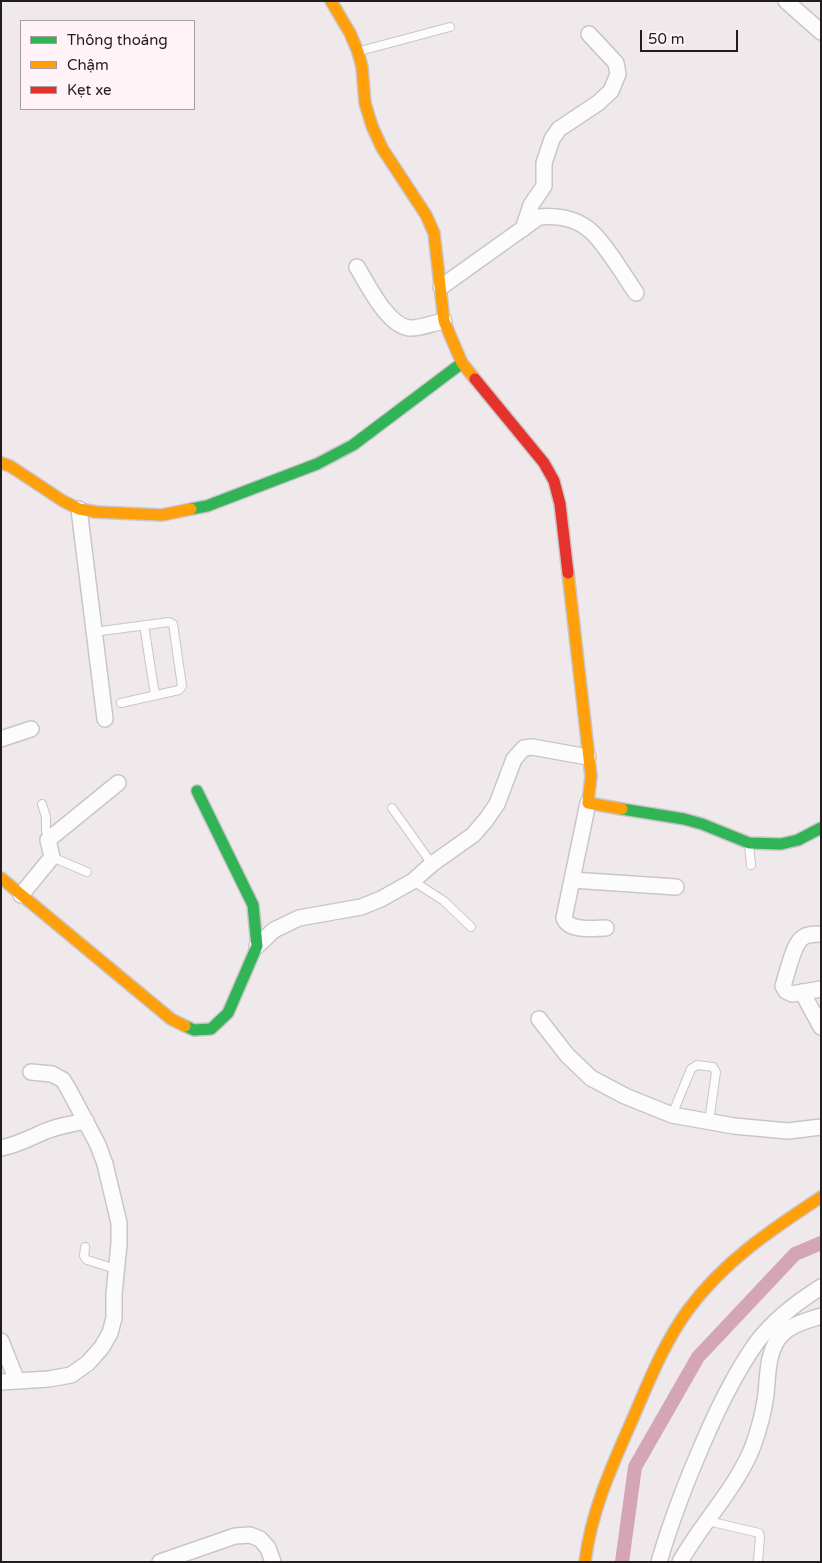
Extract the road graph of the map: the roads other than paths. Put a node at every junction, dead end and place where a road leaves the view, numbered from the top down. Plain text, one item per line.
1 (331, 1) edge
2 (786, 1) edge
3 (450, 27) dead end
4 (821, 32) edge
5 (589, 34) dead end
6 (358, 52) junction
7 (522, 229) junction
8 (357, 267) dead end
9 (441, 287) junction
10 (636, 293) dead end
11 (444, 321) junction
12 (462, 363) junction
13 (1, 463) edge
14 (79, 509) junction
15 (144, 625) junction
16 (94, 632) junction
17 (155, 696) junction
18 (121, 703) dead end
19 (105, 719) dead end
20 (31, 729) dead end
21 (1, 739) edge
22 (588, 757) junction
23 (118, 783) dead end
24 (197, 791) dead end
25 (588, 803) junction
26 (42, 804) dead end
27 (392, 808) dead end
28 (821, 828) edge
29 (48, 840) junction
30 (749, 843) junction
31 (52, 857) junction
32 (432, 864) junction
33 (751, 865) dead end
34 (87, 872) dead end
35 (1, 878) edge
36 (572, 880) junction
37 (413, 881) junction
38 (676, 887) dead end
39 (21, 895) junction
40 (471, 927) dead end
41 (606, 928) dead end
42 (821, 934) edge
43 (257, 946) junction
44 (821, 989) edge
45 (802, 992) junction
46 (539, 1019) dead end
47 (821, 1027) edge
48 (30, 1072) dead end
49 (672, 1114) junction
50 (86, 1121) junction
51 (709, 1122) junction
52 (821, 1126) edge
53 (1, 1148) edge
54 (821, 1197) edge
55 (85, 1247) dead end
56 (116, 1269) junction
57 (821, 1287) edge
58 (821, 1316) edge
59 (1, 1341) edge
60 (17, 1381) junction
61 (1, 1382) edge
62 (708, 1521) junction
63 (758, 1561) edge
64 (160, 1562) edge
65 (273, 1562) edge
66 (585, 1562) edge
67 (659, 1562) edge
68 (680, 1562) edge

1 - 6 street
2 - 4 street
3 - 6 lane
5 - 7 street
6 - 9 street
7 - 9 street
7 - 10 street
8 - 11 street
9 - 11 street
11 - 12 street
12 - 14 street
12 - 22 street
13 - 14 street
14 - 16 street
15 - 16 lane
15 - 17 lane
15 - 17 lane
16 - 19 street
17 - 18 lane
20 - 21 street
22 - 25 street
22 - 32 street
23 - 29 street
24 - 43 street
25 - 30 street
25 - 36 street
26 - 29 lane
27 - 32 lane
28 - 30 street
29 - 31 street
30 - 33 lane
31 - 34 lane
31 - 39 street
32 - 37 street
35 - 39 street
36 - 38 street
36 - 41 street
37 - 40 lane
37 - 43 street
39 - 43 street
42 - 45 street
44 - 45 street
45 - 47 street
46 - 49 street
48 - 50 street
49 - 51 street
49 - 51 lane
50 - 53 street
50 - 56 street
51 - 52 street
54 - 66 street
55 - 56 lane
56 - 60 street
57 - 67 street
58 - 62 street
59 - 60 street
60 - 61 street
62 - 63 lane
62 - 68 street
64 - 65 street

